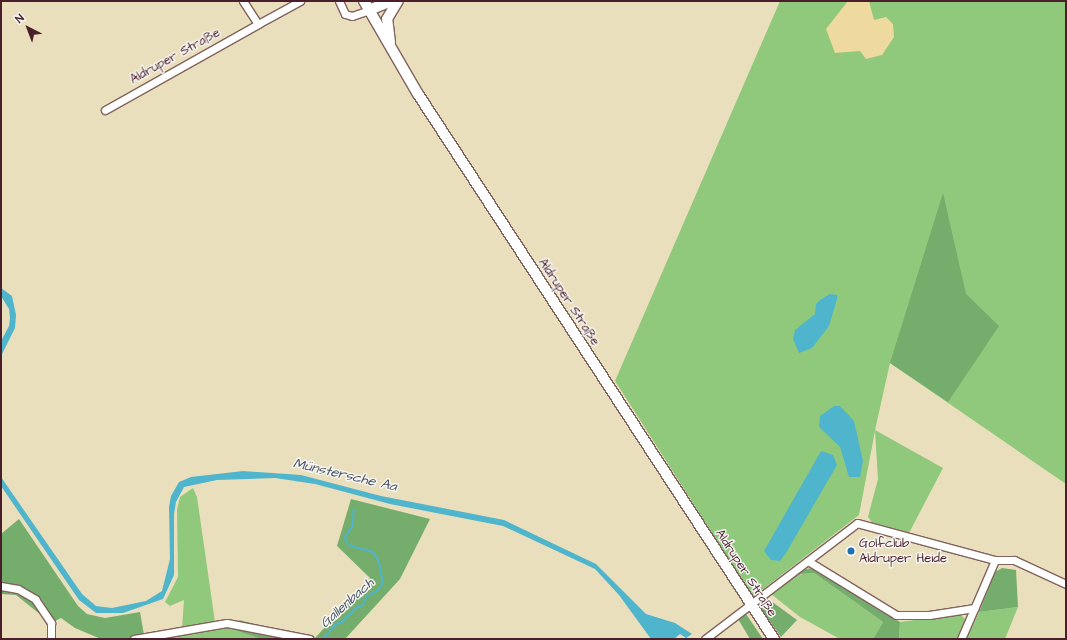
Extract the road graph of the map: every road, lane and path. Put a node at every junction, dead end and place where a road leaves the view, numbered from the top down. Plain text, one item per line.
1 (243, 1) edge
2 (300, 1) edge
3 (339, 1) edge
4 (391, 1) edge
5 (398, 1) edge
6 (366, 6) edge
7 (258, 24) junction
8 (391, 48) junction
9 (104, 110) dead end
10 (995, 560) junction
11 (808, 561) junction
12 (1066, 584) edge
13 (1, 586) edge
14 (750, 603) junction
15 (974, 608) junction
16 (51, 639) edge
17 (134, 639) edge
18 (309, 639) edge
19 (705, 639) edge
20 (774, 639) edge
21 (961, 639) edge

1 - 7 street
2 - 7 street, Aldruper Straße
3 - 6 street
4 - 6 main road
5 - 8 main road
6 - 8 main road, Aldruper Straße
7 - 9 street, Aldruper Straße
8 - 14 main road, Aldruper Straße
10 - 11 street
10 - 12 street
10 - 15 street
11 - 14 street
11 - 15 street
13 - 16 street
14 - 19 street
14 - 20 main road, Aldruper Straße
15 - 21 street
17 - 18 street

